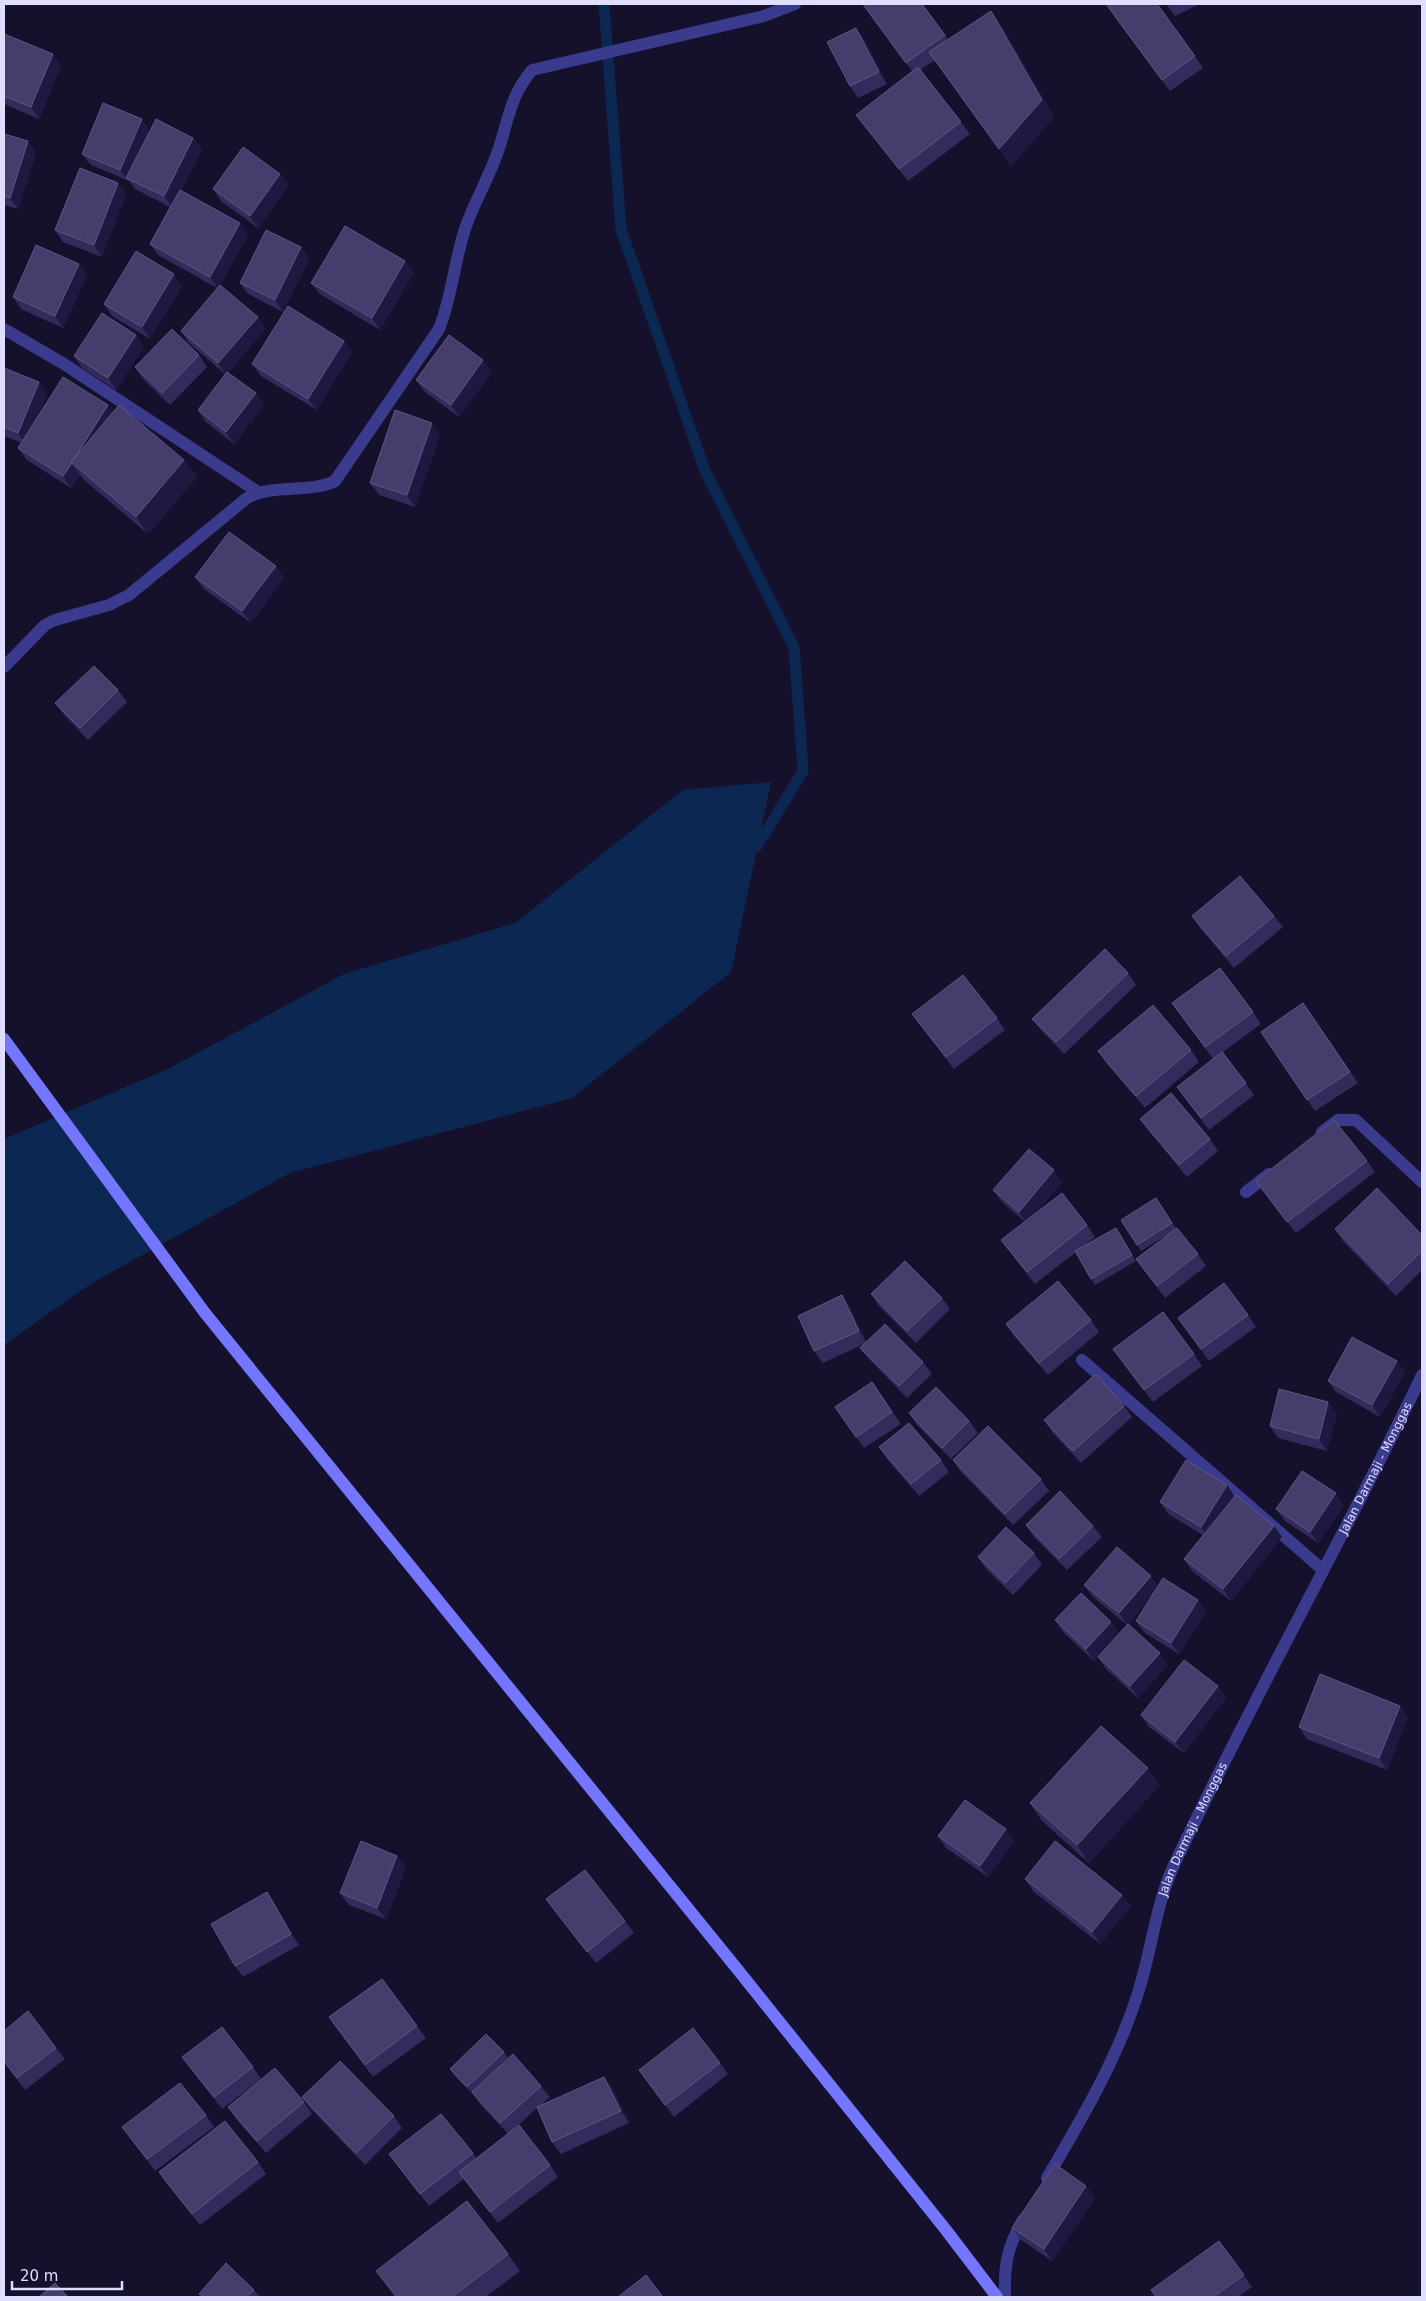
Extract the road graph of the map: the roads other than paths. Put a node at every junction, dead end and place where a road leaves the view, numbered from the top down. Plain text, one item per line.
1 (796, 4) edge
2 (4, 329) edge
3 (258, 492) junction
4 (4, 667) edge
5 (4, 1039) edge
6 (1315, 1138) edge
7 (1277, 1168) edge
8 (1422, 1182) edge
9 (1246, 1192) dead end
10 (1082, 1360) dead end
11 (1422, 1375) edge
12 (1323, 1570) junction
13 (1040, 2190) edge
14 (1030, 2207) edge
15 (997, 2297) edge
16 (1005, 2297) edge

1 - 3 street
2 - 3 street
3 - 4 street
5 - 15 main road
6 - 8 street
7 - 9 street
10 - 12 street
11 - 12 street, Jalan Darmaji - Monggas
12 - 13 street, Jalan Darmaji - Monggas
14 - 16 street

